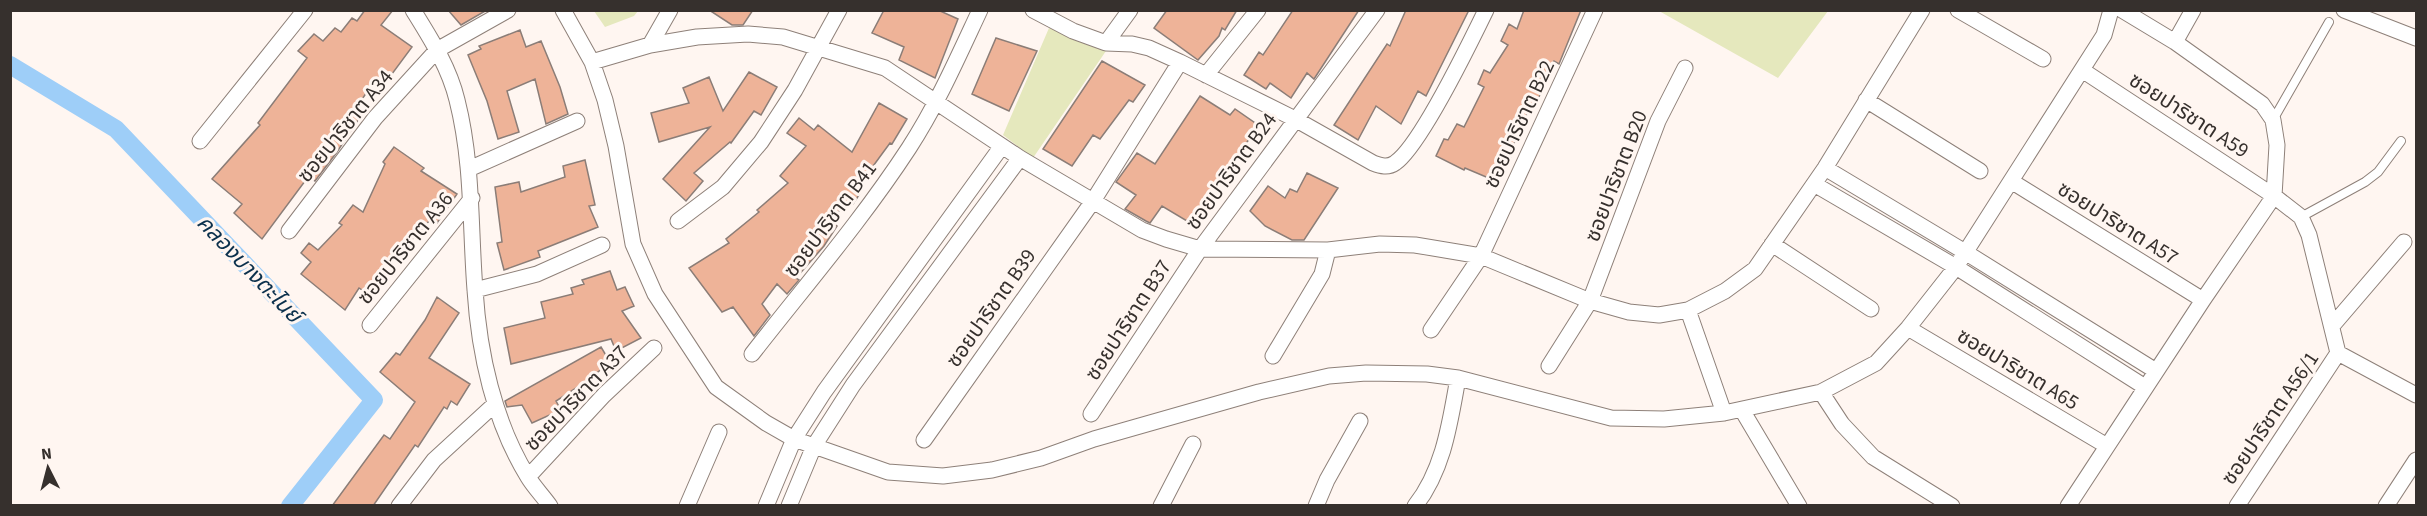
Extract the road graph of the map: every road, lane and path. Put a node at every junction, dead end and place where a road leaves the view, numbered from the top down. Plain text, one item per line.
1 (305, 10) edge
2 (413, 10) edge
3 (508, 10) edge
4 (563, 10) edge
5 (670, 10) edge
6 (839, 10) edge
7 (980, 10) edge
8 (1032, 10) edge
9 (1130, 10) edge
10 (1258, 10) edge
11 (1377, 10) edge
12 (1486, 10) edge
13 (1595, 10) edge
14 (1922, 10) edge
15 (1958, 10) edge
16 (2111, 10) edge
17 (2122, 10) edge
18 (2193, 10) edge
19 (2344, 10) edge
20 (2329, 22) dead end
21 (2416, 38) edge
22 (2175, 42) junction
23 (1106, 43) junction
24 (650, 45) junction
25 (819, 48) junction
26 (438, 50) junction
27 (2043, 60) dead end
28 (1180, 62) junction
29 (592, 63) junction
30 (1685, 68) dead end
31 (2082, 70) junction
32 (1206, 75) junction
33 (1866, 100) junction
34 (935, 104) junction
35 (1295, 119) junction
36 (2272, 120) junction
37 (577, 121) dead end
38 (200, 141) dead end
39 (2402, 141) dead end
40 (1002, 146) junction
41 (1020, 158) junction
42 (1825, 168) junction
43 (469, 169) junction
44 (1980, 171) dead end
45 (2011, 181) junction
46 (1814, 184) junction
47 (2274, 196) junction
48 (472, 198) junction
49 (1093, 201) junction
50 (2301, 217) junction
51 (678, 221) dead end
52 (289, 231) dead end
53 (2404, 242) dead end
54 (1772, 244) junction
55 (602, 245) dead end
56 (1200, 249) junction
57 (1328, 249) junction
58 (1965, 252) junction
59 (1480, 256) junction
60 (1956, 267) junction
61 (475, 290) junction
62 (2203, 300) junction
63 (1590, 301) junction
64 (1871, 309) dead end
65 (1688, 310) junction
66 (370, 325) dead end
67 (2332, 326) junction
68 (1908, 328) junction
69 (1431, 330) dead end
70 (654, 348) dead end
71 (2338, 353) junction
72 (752, 354) dead end
73 (1273, 356) dead end
74 (1549, 366) dead end
75 (2156, 371) junction
76 (1458, 378) junction
77 (2145, 387) junction
78 (1821, 392) junction
79 (2416, 395) edge
80 (495, 404) junction
81 (1742, 410) junction
82 (1724, 413) junction
83 (1091, 414) dead end
84 (1360, 421) dead end
85 (719, 432) dead end
86 (794, 439) junction
87 (924, 440) dead end
88 (1193, 444) dead end
89 (814, 446) junction
90 (2107, 446) junction
91 (2416, 460) edge
92 (528, 477) junction
93 (399, 506) edge
94 (550, 506) edge
95 (687, 506) edge
96 (766, 506) edge
97 (789, 506) edge
98 (1161, 506) edge
99 (1316, 506) edge
100 (1415, 506) edge
101 (1799, 506) edge
102 (1952, 506) edge
103 (2068, 506) edge
104 (2237, 506) edge
105 (2386, 506) edge

1 - 38 street
2 - 26 street
3 - 26 street, ซอยปาริชาต A34
4 - 29 street
5 - 24 street
6 - 25 street
7 - 34 street, ซอยปาริชาต B41
8 - 23 street
9 - 23 street
10 - 32 street
11 - 35 street, ซอยปาริชาต B24
12 - 35 street
13 - 59 street, ซอยปาริชาต B22
14 - 33 street
15 - 27 street
16 - 31 street
17 - 22 street
18 - 22 street
19 - 21 street
20 - 36 lane
22 - 36 street
23 - 28 street
24 - 25 street
24 - 29 street
25 - 34 street
25 - 51 street
26 - 43 street
26 - 52 street, ซอยปาริชาต A34
28 - 32 street
28 - 49 street, ซอยปาริชาต B39
29 - 86 street
30 - 63 street, ซอยปาริชาต B20
31 - 45 street
31 - 47 street, ซอยปาริชาต A59
32 - 35 street
33 - 42 street
33 - 44 street
34 - 40 street
34 - 72 street, ซอยปาริชาต B41
35 - 56 street, ซอยปาริชาต B24
36 - 47 street
37 - 43 street
39 - 50 lane
40 - 41 street
40 - 86 street
41 - 49 street
41 - 89 street
42 - 46 street
42 - 58 street
43 - 48 street
45 - 58 street
45 - 62 street, ซอยปาริชาต A57
46 - 54 street
46 - 60 street
47 - 50 street, ซอยปาริชาต A59
47 - 62 street
48 - 61 street
48 - 66 street, ซอยปาริชาต A36
49 - 56 street
49 - 87 street, ซอยปาริชาต B39
50 - 67 street
53 - 67 street
54 - 64 street
54 - 65 street
55 - 61 street
56 - 57 street
56 - 83 street, ซอยปาริชาต B37
57 - 59 street
57 - 73 street
58 - 60 street
58 - 75 street
59 - 63 street
59 - 69 street, ซอยปาริชาต B22
60 - 68 street
60 - 77 street
61 - 80 street
62 - 75 street
63 - 65 street
63 - 74 street, ซอยปาริชาต B20
65 - 82 street
67 - 71 street
68 - 78 street
68 - 90 street, ซอยปาริชาต A65
70 - 92 street, ซอยปาริชาต A37
71 - 79 street
71 - 104 street, ซอยปาริชาต A56/1
75 - 77 street
76 - 82 street
76 - 89 street
76 - 100 street
77 - 90 street
78 - 81 street
78 - 102 street
80 - 92 street
80 - 93 street
81 - 82 street
81 - 101 street
84 - 99 street
85 - 95 street
86 - 89 street
86 - 96 street
88 - 98 street
89 - 97 street
90 - 103 street
91 - 105 street
92 - 94 street

